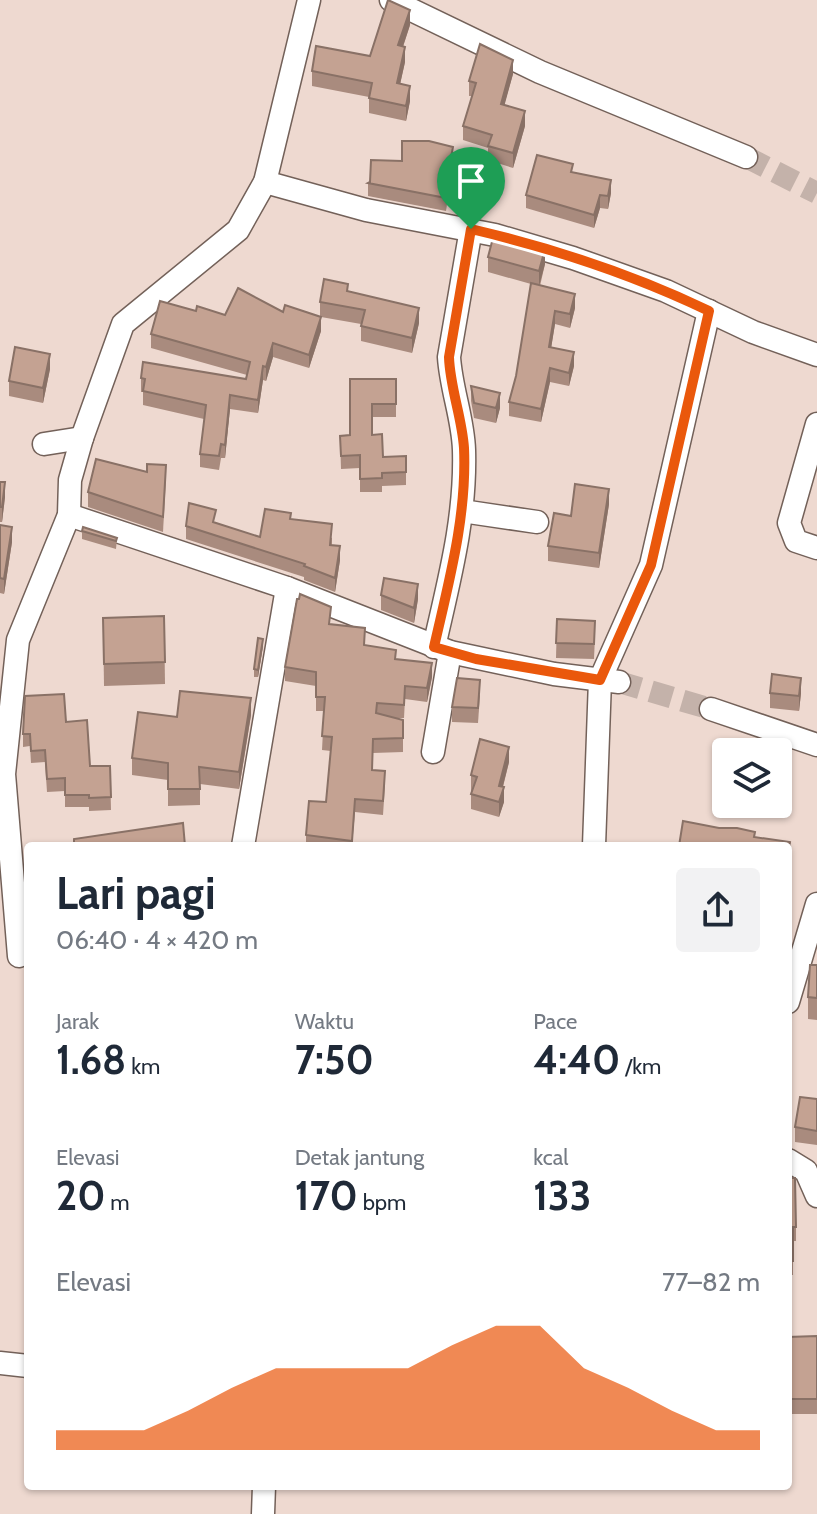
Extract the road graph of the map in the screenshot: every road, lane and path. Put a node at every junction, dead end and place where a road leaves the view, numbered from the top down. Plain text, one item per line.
1 (309, 0) edge
2 (391, 0) edge
3 (746, 157) tunnel mouth
4 (265, 182) junction
5 (471, 229) junction
6 (709, 311) junction
7 (817, 355) edge
8 (817, 424) edge
9 (82, 438) junction
10 (44, 444) dead end
11 (462, 511) junction
12 (69, 515) junction
13 (537, 522) dead end
14 (817, 548) edge
15 (287, 588) junction
16 (9, 639) edge
17 (442, 650) junction
18 (610, 681) junction
19 (711, 709) tunnel mouth
20 (817, 745) edge
21 (433, 752) dead end
22 (244, 842) edge
23 (594, 842) edge
24 (817, 904) edge
25 (16, 957) edge
26 (792, 988) edge
27 (804, 1167) edge
28 (817, 1196) edge
29 (0, 1363) edge
30 (24, 1366) edge
31 (264, 1490) edge
32 (263, 1514) edge

1 - 4 street
2 - 3 street
4 - 5 street
4 - 9 street
5 - 6 street
5 - 11 street
6 - 7 street
6 - 18 street
8 - 14 street
9 - 10 street
9 - 12 street
11 - 13 street
11 - 17 street
12 - 15 street
12 - 16 street
15 - 17 street
15 - 22 street
16 - 25 street
17 - 18 street
17 - 21 street
18 - 23 street
19 - 20 street
24 - 26 street
27 - 28 street
29 - 30 street
31 - 32 street

